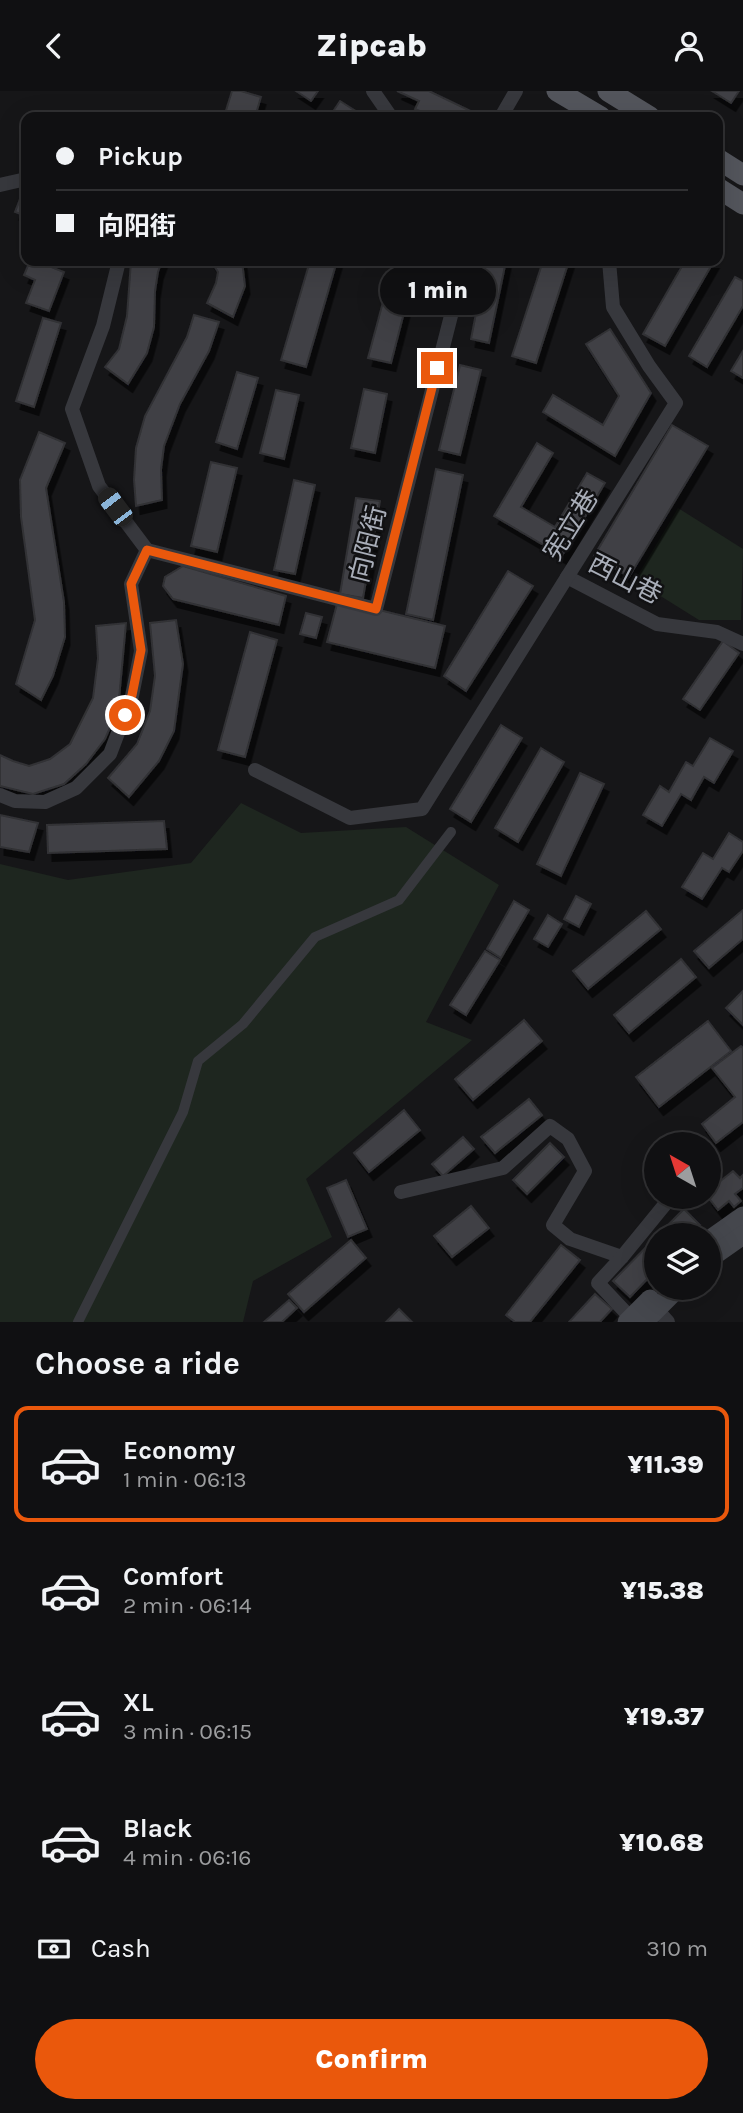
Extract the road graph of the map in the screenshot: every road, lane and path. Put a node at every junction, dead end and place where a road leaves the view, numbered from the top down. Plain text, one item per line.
1 (373, 91) edge
2 (516, 91) edge
3 (557, 91) edge
4 (608, 91) edge
5 (584, 98) edge
6 (388, 112) edge
7 (504, 112) edge
8 (597, 112) edge
9 (642, 112) edge
10 (723, 162) edge
11 (743, 175) edge
12 (21, 180) edge
13 (0, 185) edge
14 (723, 191) edge
15 (743, 204) edge
16 (118, 266) edge
17 (464, 266) edge
18 (609, 266) edge
19 (147, 550) junction
20 (567, 577) junction
21 (743, 644) edge
22 (256, 770) dead end
23 (0, 795) edge
24 (450, 832) dead end
25 (401, 1192) dead end
26 (661, 1209) edge
27 (743, 1216) edge
28 (721, 1232) edge
29 (743, 1235) edge
30 (721, 1251) edge
31 (622, 1257) junction
32 (663, 1300) edge
33 (648, 1312) edge
34 (78, 1322) edge

1 - 6 street
2 - 7 street
3 - 5 main road
4 - 9 main road
5 - 8 main road
10 - 11 main road
12 - 13 street
14 - 15 main road
16 - 19 street
17 - 19 street, 向阳街
18 - 20 street, 宪立巷
19 - 23 street
20 - 21 street, 西山巷
20 - 22 street, 宪立巷
24 - 34 street
25 - 31 street
26 - 31 street
27 - 28 main road
29 - 30 main road
31 - 33 street
32 - 33 main road

